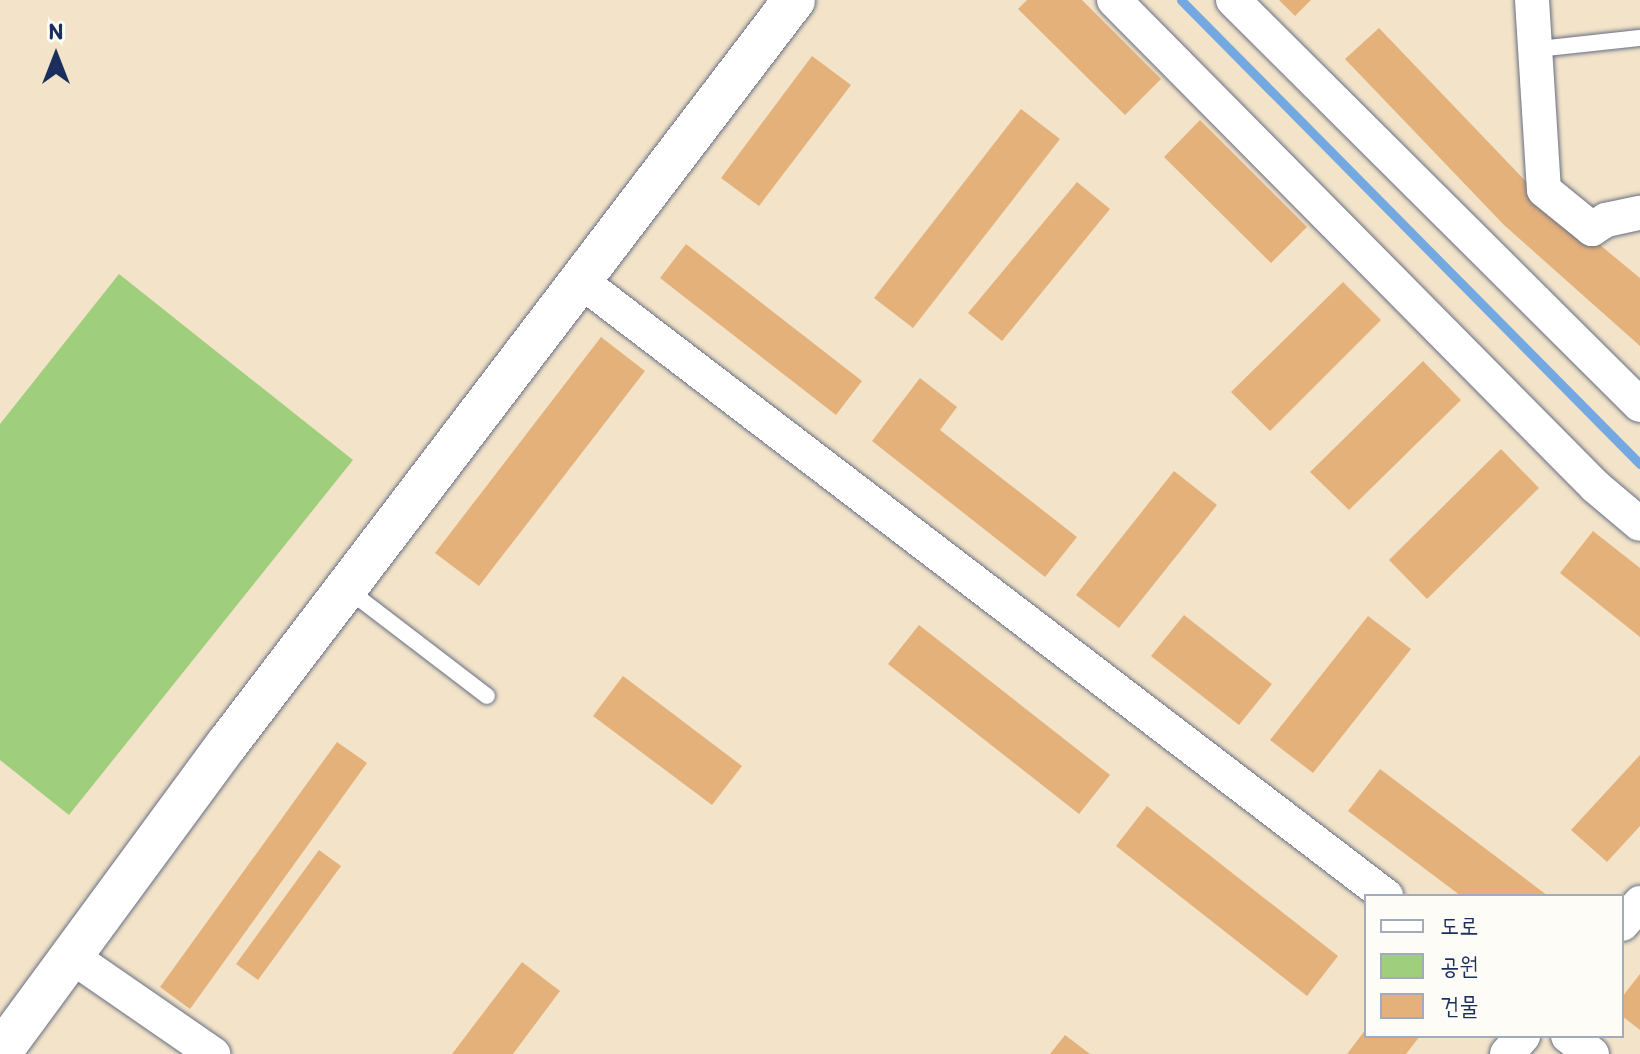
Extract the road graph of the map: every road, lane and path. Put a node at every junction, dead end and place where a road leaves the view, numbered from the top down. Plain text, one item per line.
1 (794, 0) edge
2 (1114, 0) edge
3 (1233, 0) edge
4 (1532, 0) edge
5 (1640, 38) edge
6 (1538, 49) junction
7 (1640, 213) edge
8 (582, 282) junction
9 (1640, 405) edge
10 (1640, 524) edge
11 (347, 589) junction
12 (487, 696) dead end
13 (1383, 894) edge
14 (1640, 903) edge
15 (1624, 922) edge
16 (71, 956) junction
17 (1521, 1038) edge
18 (1571, 1038) edge
19 (0, 1053) edge
20 (213, 1054) edge
21 (1507, 1054) edge
22 (1592, 1054) edge

1 - 8 street
2 - 10 street
3 - 9 street
4 - 6 street
5 - 6 lane
6 - 7 street
8 - 11 street
8 - 13 street
11 - 12 lane
11 - 16 street
14 - 15 street
16 - 19 street
16 - 20 street
17 - 21 street
18 - 22 street

